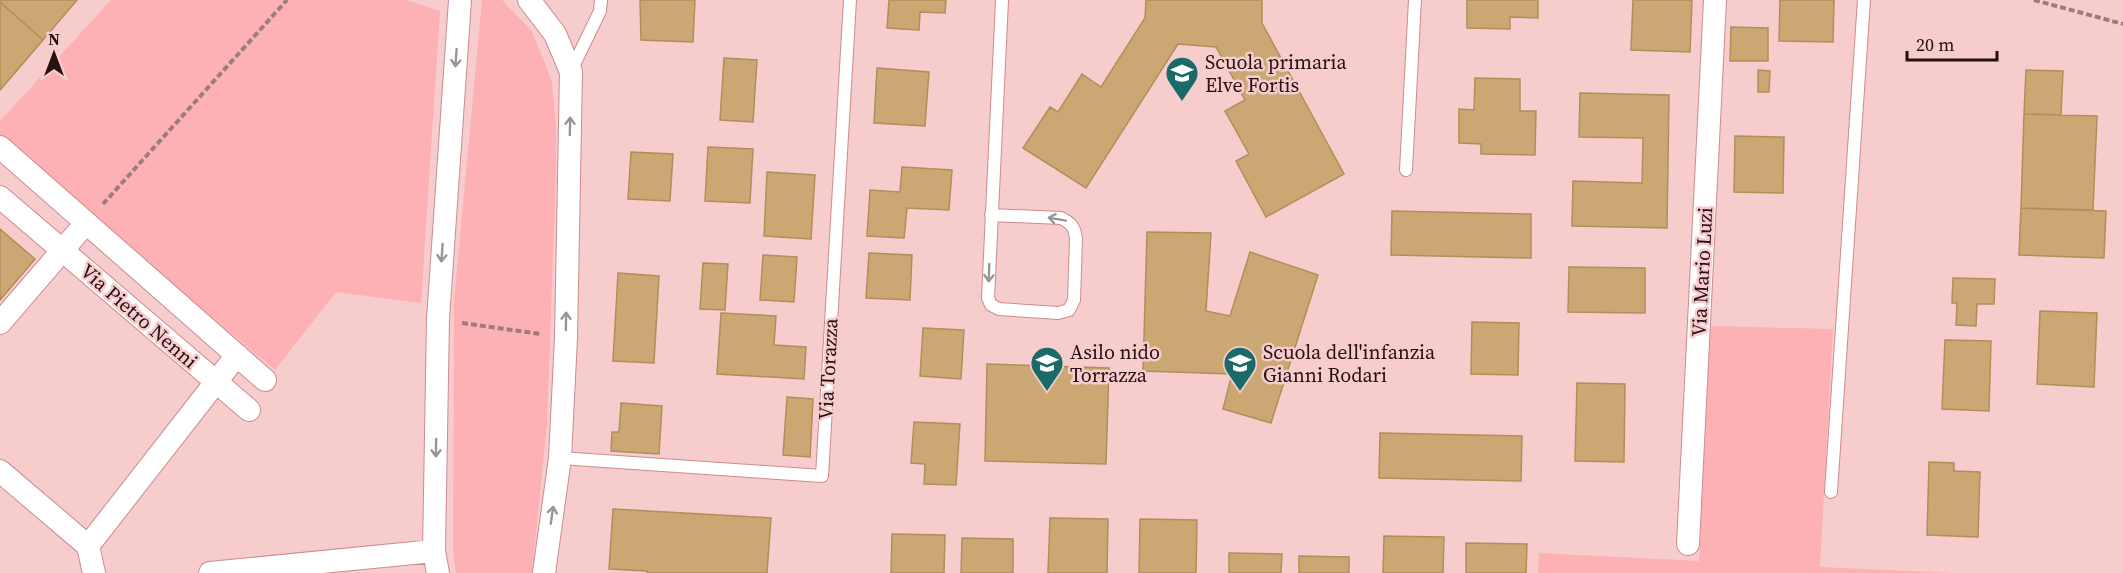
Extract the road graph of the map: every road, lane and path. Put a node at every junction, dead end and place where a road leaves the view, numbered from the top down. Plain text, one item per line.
1 (287, 0) edge
2 (460, 0) edge
3 (529, 0) edge
4 (601, 0) edge
5 (850, 0) edge
6 (1002, 0) edge
7 (1415, 0) edge
8 (1715, 0) edge
9 (1864, 0) edge
10 (2034, 0) edge
11 (2123, 24) edge
12 (571, 72) junction
13 (0, 147) edge
14 (1406, 170) dead end
15 (0, 196) edge
16 (991, 215) junction
17 (86, 223) junction
18 (63, 250) junction
19 (438, 319) junction
20 (0, 323) edge
21 (566, 338) junction
22 (237, 355) junction
23 (265, 380) dead end
24 (216, 382) junction
25 (249, 410) dead end
26 (560, 458) junction
27 (0, 471) edge
28 (1831, 492) dead end
29 (1688, 544) dead end
30 (88, 546) junction
31 (436, 562) edge
32 (94, 573) edge
33 (210, 573) edge
34 (544, 573) edge

1 - 17 path
2 -> 19 street
3 - 12 street
4 - 12 lane
5 - 26 lane, Via Torazza
6 - 16 lane
7 - 14 lane
8 - 29 street, Via Mario Luzi
9 - 28 lane
10 - 11 path
21 -> 12 street
13 - 17 street, Via Pietro Nenni
15 - 18 street, Via Pietro Nenni
16 -> 16 lane
17 - 18 street, Via Pietro Nenni
17 - 22 street, Via Pietro Nenni
18 - 20 street
18 - 24 street, Via Pietro Nenni
19 - 21 path
19 -> 31 street
21 - 26 street
22 - 23 street, Via Pietro Nenni
22 - 24 street, Via Pietro Nenni
24 - 25 street, Via Pietro Nenni
24 - 30 street
34 -> 26 street
27 - 30 street
30 - 32 street
31 - 33 street

